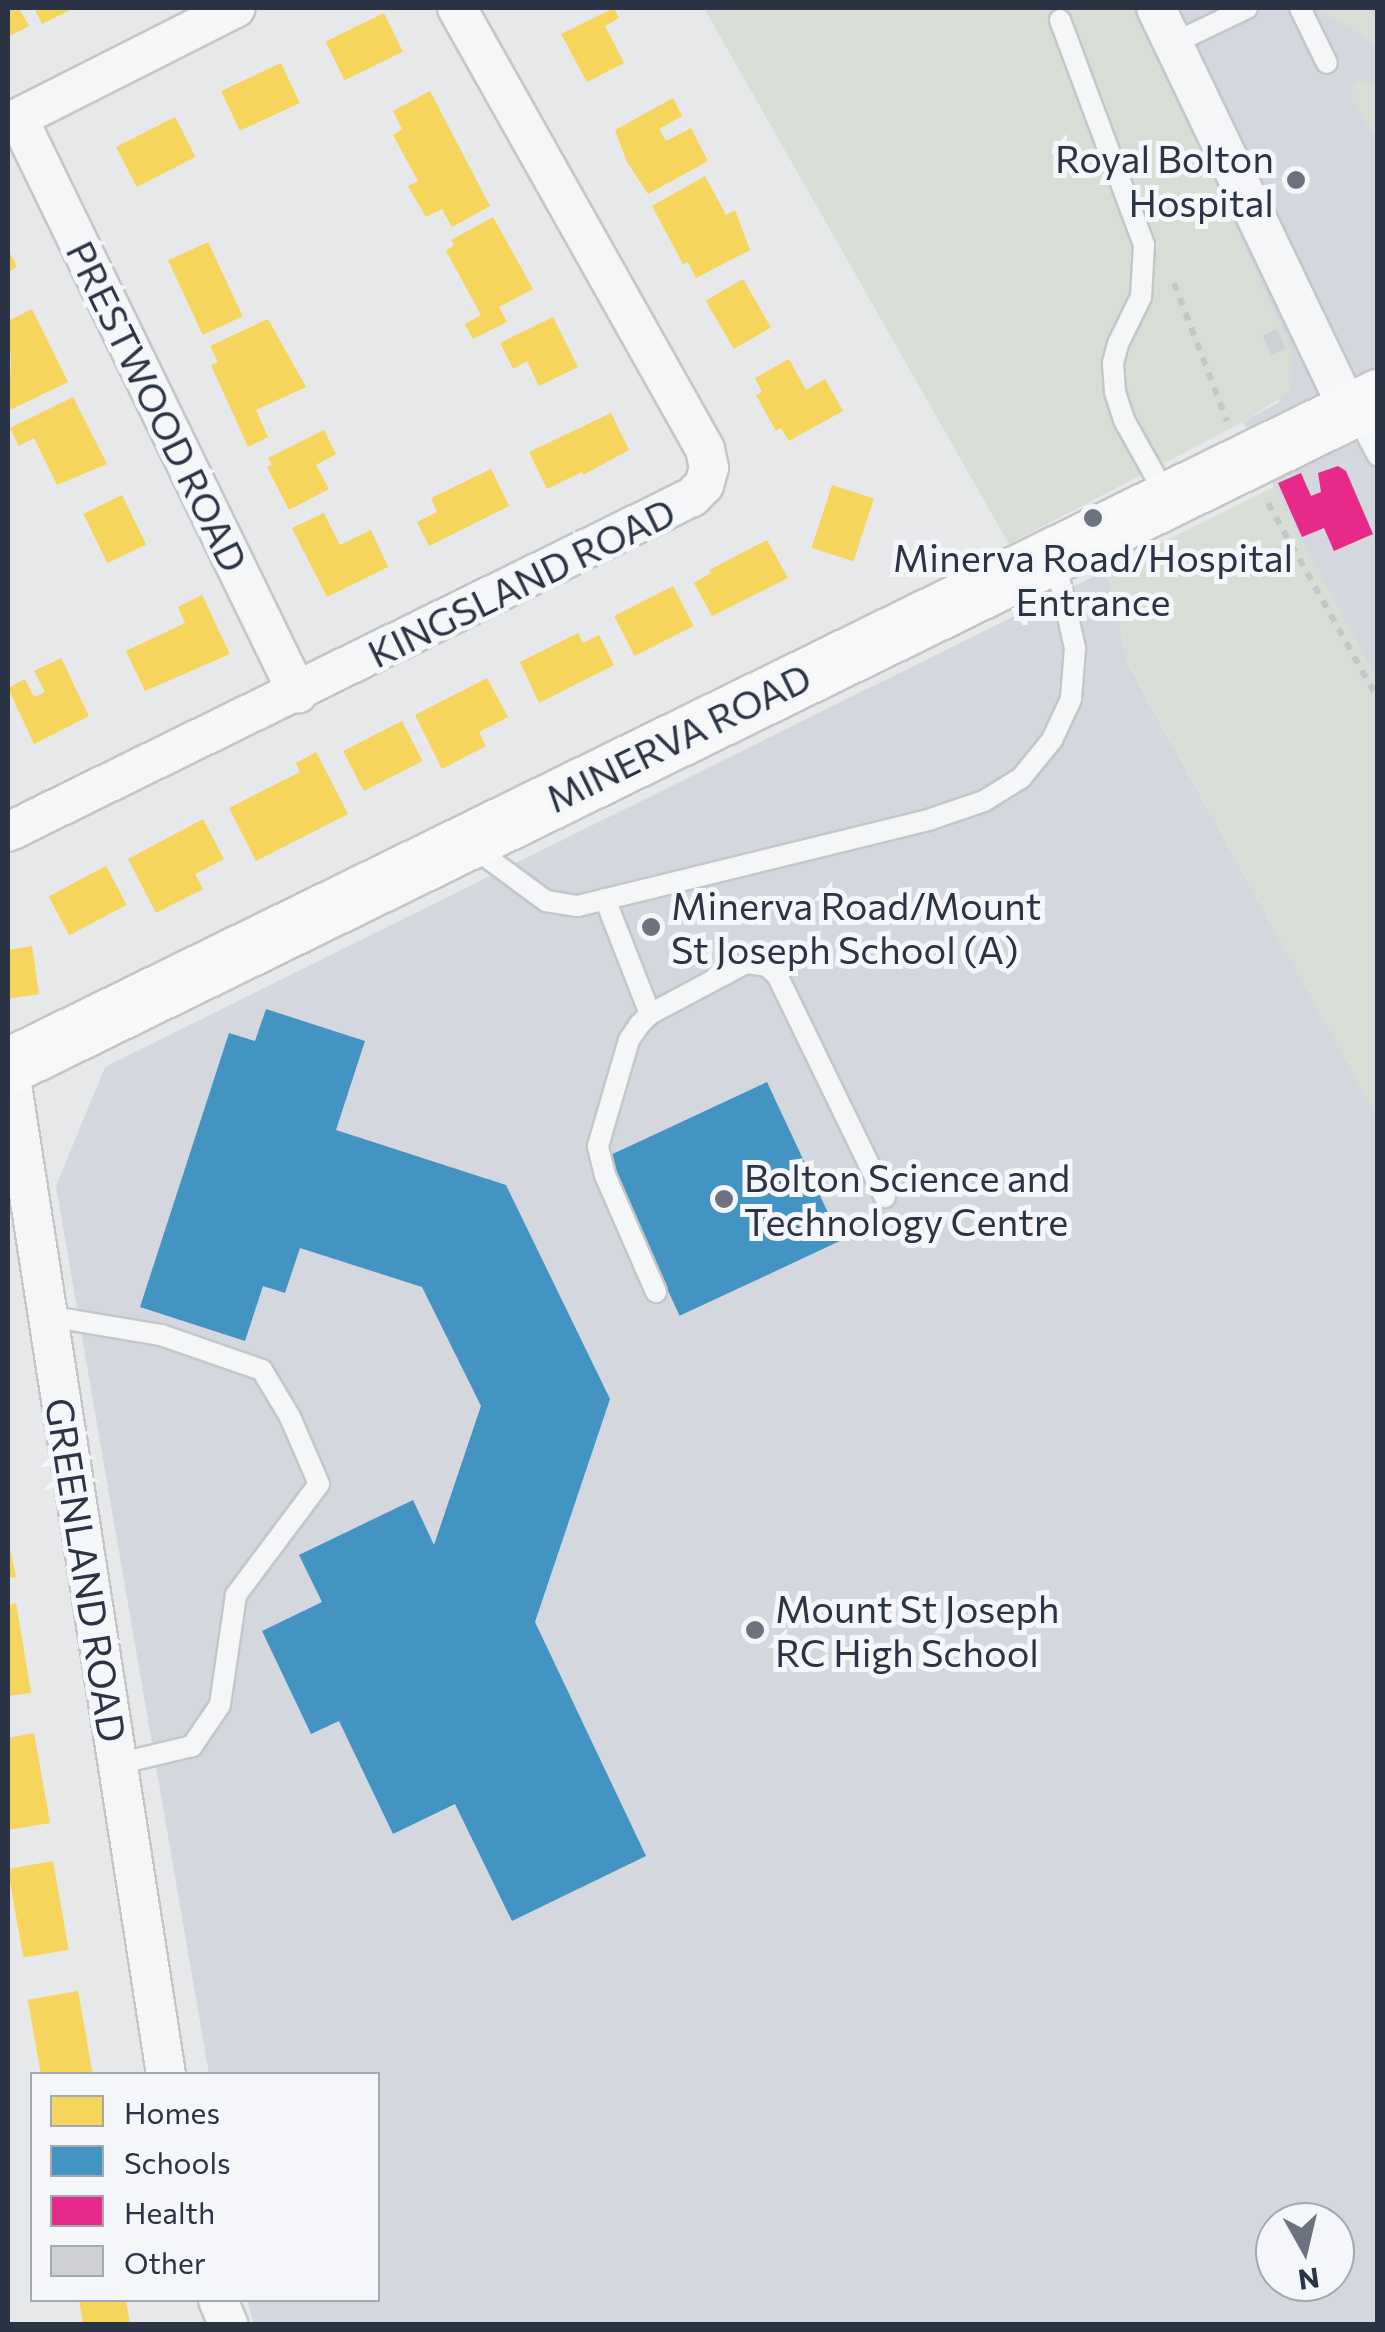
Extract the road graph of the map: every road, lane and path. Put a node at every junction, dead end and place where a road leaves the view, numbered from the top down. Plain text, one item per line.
1 (236, 8) edge
2 (457, 8) edge
3 (1156, 8) edge
4 (1247, 8) edge
5 (1300, 8) edge
6 (1060, 20) dead end
7 (1174, 43) junction
8 (1327, 63) dead end
9 (13, 120) edge
10 (1359, 404) edge
11 (1378, 456) edge
12 (1244, 459) junction
13 (1167, 497) junction
14 (1054, 552) junction
15 (298, 694) junction
16 (1378, 699) edge
17 (8, 832) edge
18 (465, 842) junction
19 (605, 899) junction
20 (650, 1014) junction
21 (8, 1066) edge
22 (885, 1198) dead end
23 (656, 1292) dead end
24 (48, 1316) junction
25 (117, 1764) junction
26 (166, 2072) edge

1 - 9 street
2 - 15 street, KINGSLAND ROAD
3 - 7 street
4 - 7 lane
5 - 8 lane
6 - 13 lane
7 - 10 street
9 - 15 street, PRESTWOOD ROAD
10 - 11 lane
10 - 12 street, MINERVA ROAD
12 - 13 street, MINERVA ROAD
12 - 16 path
13 - 14 street, MINERVA ROAD
14 - 18 street, MINERVA ROAD
14 - 19 lane
15 - 17 street, KINGSLAND ROAD
18 - 19 lane
18 - 21 street, MINERVA ROAD
19 - 20 lane
20 - 22 lane
20 - 23 lane
21 - 24 street, GREENLAND ROAD
24 - 25 street, GREENLAND ROAD
24 - 25 lane
25 - 26 street, GREENLAND ROAD

